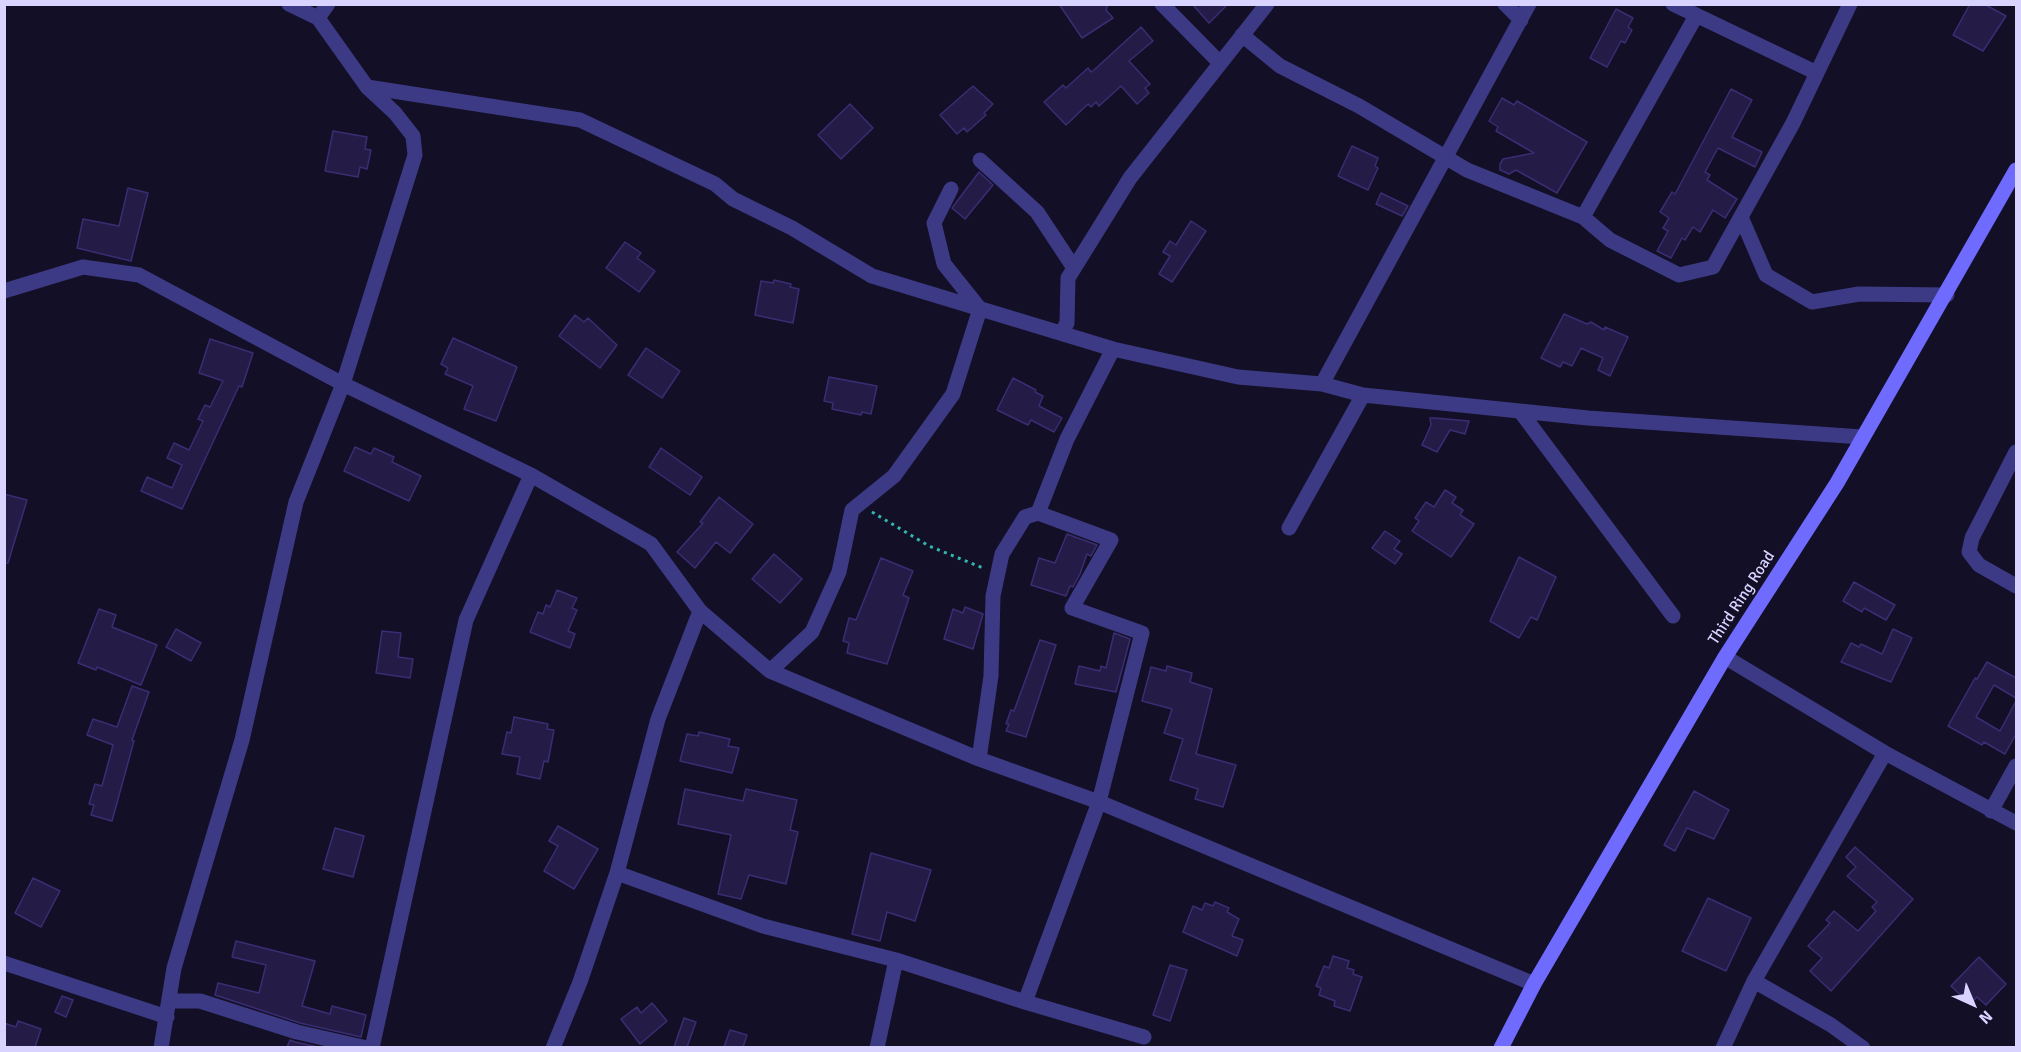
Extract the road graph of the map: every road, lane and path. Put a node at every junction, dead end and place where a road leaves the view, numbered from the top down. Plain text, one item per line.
1 (289, 4) edge
2 (328, 4) edge
3 (1162, 4) edge
4 (1267, 4) edge
5 (1505, 4) edge
6 (1529, 4) edge
7 (1673, 4) edge
8 (1850, 4) edge
9 (1696, 16) junction
10 (318, 18) junction
11 (1521, 20) junction
12 (1242, 35) junction
13 (1219, 62) junction
14 (1817, 73) junction
15 (367, 87) junction
16 (1447, 156) junction
17 (980, 160) dead end
18 (2016, 170) edge
19 (951, 189) dead end
20 (1583, 217) junction
21 (1741, 217) junction
22 (1074, 268) junction
23 (4, 291) edge
24 (1947, 295) junction
25 (980, 309) junction
26 (1062, 332) junction
27 (1113, 349) junction
28 (343, 384) junction
29 (1322, 384) junction
30 (1363, 395) junction
31 (1520, 411) junction
32 (1862, 437) junction
33 (2016, 453) edge
34 (531, 475) junction
35 (852, 510) junction
36 (1038, 513) junction
37 (1289, 528) dead end
38 (997, 574) junction
39 (2016, 586) edge
40 (700, 611) junction
41 (1673, 616) dead end
42 (1725, 657) junction
43 (770, 671) junction
44 (1885, 753) junction
45 (979, 759) junction
46 (2016, 766) edge
47 (1100, 802) junction
48 (1991, 812) junction
49 (2016, 823) edge
50 (617, 873) junction
51 (896, 960) junction
52 (4, 963) edge
53 (1754, 981) junction
54 (1534, 984) junction
55 (170, 1001) junction
56 (1025, 1002) junction
57 (167, 1017) junction
58 (1144, 1037) dead end
59 (161, 1047) edge
60 (368, 1047) edge
61 (372, 1047) edge
62 (554, 1047) edge
63 (877, 1047) edge
64 (1502, 1047) edge
65 (1723, 1047) edge
66 (1863, 1047) edge

1 - 10 street
2 - 10 street
3 - 13 street
4 - 12 street
5 - 11 street
6 - 11 street
7 - 9 street
8 - 14 street
9 - 14 street
9 - 20 street
10 - 15 street
11 - 16 street
12 - 13 street
12 - 16 street
13 - 22 street
14 - 21 street
15 - 25 street
15 - 28 street
16 - 20 street
16 - 29 street
17 - 22 street
18 - 24 street, Third Ring Road
19 - 25 street
20 - 21 street
21 - 24 street
22 - 26 street
23 - 28 street
24 - 32 street, Third Ring Road
25 - 26 street
25 - 35 street
26 - 27 street
27 - 29 street
27 - 36 street
28 - 34 street
28 - 55 street
29 - 30 street
30 - 31 street
30 - 37 street
31 - 32 street
31 - 41 street
32 - 42 street, Third Ring Road
33 - 39 street
34 - 40 street
34 - 61 street
35 - 38 path
35 - 43 street
36 - 38 street
36 - 47 street
38 - 45 street
40 - 43 street
40 - 50 street
42 - 44 street
42 - 54 street, Third Ring Road
43 - 45 street
44 - 48 street
44 - 53 street
45 - 47 street
46 - 48 street
47 - 54 street
47 - 56 street
48 - 49 street
50 - 51 street
50 - 62 street
51 - 56 street
51 - 63 street
52 - 57 street
53 - 65 street
53 - 66 street
54 - 64 street, Third Ring Road
55 - 57 street
55 - 60 street
56 - 58 street
57 - 59 street

